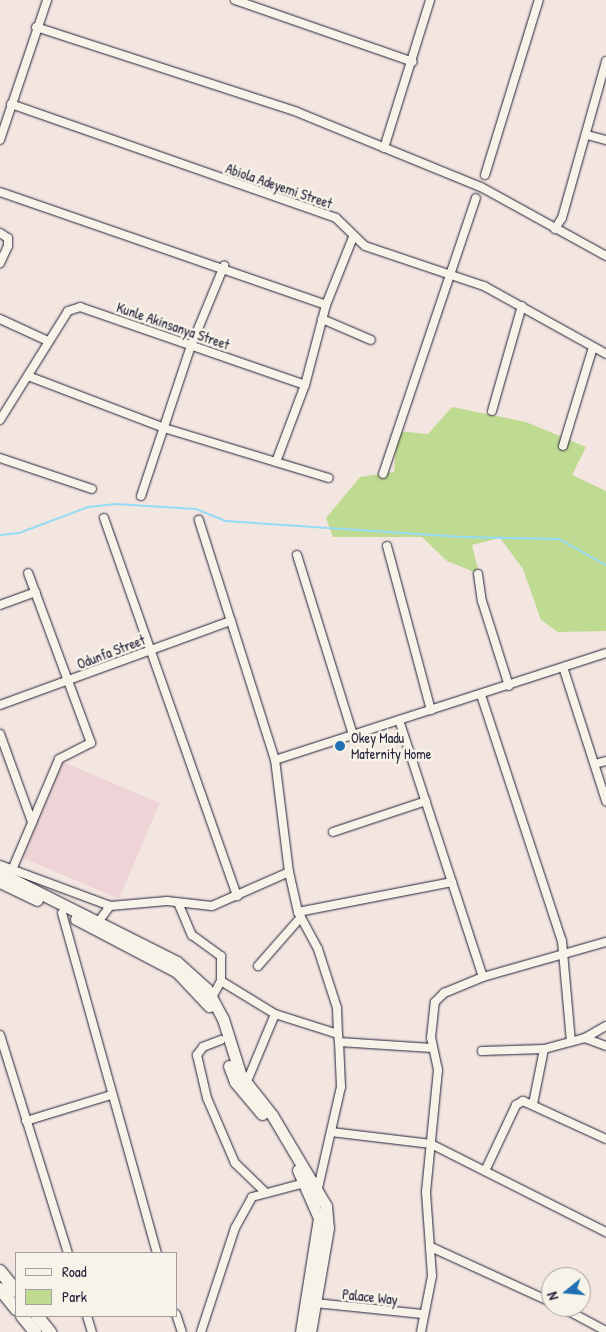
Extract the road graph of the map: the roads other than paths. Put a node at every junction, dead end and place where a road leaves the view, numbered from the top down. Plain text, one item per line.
1 (47, 0) edge
2 (235, 0) edge
3 (430, 0) edge
4 (539, 0) edge
5 (36, 26) junction
6 (606, 61) edge
7 (413, 62) junction
8 (11, 104) junction
9 (586, 136) junction
10 (0, 140) edge
11 (606, 140) edge
12 (384, 148) junction
13 (485, 175) dead end
14 (0, 192) edge
15 (476, 198) dead end
16 (555, 229) junction
17 (0, 233) edge
18 (353, 237) junction
19 (606, 256) edge
20 (0, 263) edge
21 (224, 266) junction
22 (450, 272) junction
23 (326, 305) junction
24 (522, 306) junction
25 (322, 318) junction
26 (0, 319) edge
27 (371, 340) dead end
28 (48, 341) junction
29 (191, 346) junction
30 (593, 346) junction
31 (606, 354) edge
32 (28, 376) junction
33 (305, 385) junction
34 (492, 410) dead end
35 (0, 420) edge
36 (164, 428) junction
37 (563, 446) dead end
38 (0, 458) edge
39 (276, 462) junction
40 (383, 474) dead end
41 (329, 478) dead end
42 (92, 489) dead end
43 (141, 496) dead end
44 (104, 518) dead end
45 (199, 520) dead end
46 (387, 546) dead end
47 (297, 555) dead end
48 (28, 573) dead end
49 (478, 574) dead end
50 (36, 592) junction
51 (0, 605) edge
52 (231, 621) junction
53 (153, 650) junction
54 (606, 654) edge
55 (564, 670) junction
56 (70, 682) junction
57 (509, 686) junction
58 (481, 695) junction
59 (0, 705) edge
60 (431, 710) junction
61 (399, 720) junction
62 (352, 732) junction
63 (0, 734) edge
64 (275, 760) junction
65 (606, 760) edge
66 (595, 764) junction
67 (426, 801) junction
68 (606, 801) edge
69 (32, 822) junction
70 (333, 832) dead end
71 (0, 864) edge
72 (289, 872) junction
73 (5, 876) edge
74 (452, 882) junction
75 (76, 893) junction
76 (237, 896) junction
77 (179, 905) junction
78 (110, 906) junction
79 (64, 910) junction
80 (299, 915) junction
81 (99, 921) junction
82 (606, 942) edge
83 (565, 956) junction
84 (258, 966) dead end
85 (483, 977) junction
86 (221, 981) junction
87 (212, 997) junction
88 (275, 1014) junction
89 (606, 1026) edge
90 (0, 1035) edge
91 (338, 1038) junction
92 (585, 1038) junction
93 (222, 1040) junction
94 (571, 1041) junction
95 (606, 1046) edge
96 (432, 1048) junction
97 (544, 1049) junction
98 (482, 1052) dead end
99 (248, 1079) junction
100 (111, 1096) junction
101 (533, 1104) junction
102 (26, 1122) junction
103 (331, 1132) junction
104 (606, 1139) edge
105 (431, 1144) junction
106 (485, 1171) junction
107 (305, 1183) junction
108 (318, 1188) junction
109 (265, 1192) junction
110 (606, 1232) edge
111 (433, 1248) junction
112 (68, 1252) edge
113 (157, 1252) edge
114 (0, 1271) edge
115 (0, 1289) edge
116 (15, 1290) edge
117 (541, 1297) edge
118 (314, 1303) junction
119 (15, 1308) edge
120 (422, 1314) junction
121 (23, 1317) edge
122 (38, 1317) edge
123 (87, 1317) edge
124 (177, 1317) edge
125 (580, 1317) edge
126 (606, 1331) edge
127 (35, 1332) edge
128 (50, 1332) edge
129 (92, 1332) edge
130 (182, 1332) edge
131 (202, 1332) edge
132 (301, 1332) edge
133 (310, 1332) edge
134 (421, 1332) edge

1 - 5 street
2 - 7 street
3 - 7 street
4 - 13 street
5 - 8 street
5 - 12 street
6 - 9 street
7 - 12 street
8 - 10 street
8 - 18 street, Abiola Adeyemi Street
9 - 11 street
9 - 16 street
12 - 16 street
14 - 21 street
15 - 22 street
16 - 19 street
17 - 20 street
18 - 22 street, Abiola Adeyemi Street
18 - 23 street
21 - 23 street
21 - 29 street
22 - 24 street, Abiola Adeyemi Street
22 - 40 street
23 - 25 street
24 - 30 street, Abiola Adeyemi Street
24 - 34 street
25 - 27 street
25 - 33 street
26 - 28 street
28 - 29 street, Kunle Akinsanya Street
28 - 32 street, Kunle Akinsanya Street
29 - 33 street, Kunle Akinsanya Street
29 - 36 street
30 - 31 street, Abiola Adeyemi Street
30 - 37 street
32 - 35 street, Kunle Akinsanya Street
32 - 36 street
33 - 39 street
36 - 39 street
36 - 43 street
38 - 42 street
39 - 41 street
44 - 53 street
45 - 52 street
46 - 60 street
47 - 62 street
48 - 50 street
49 - 57 street
50 - 51 street
50 - 56 street
52 - 53 street, Odunfa Street
52 - 64 street
53 - 56 street, Odunfa Street
53 - 76 street
54 - 55 street
55 - 57 street
55 - 66 street
56 - 59 street, Odunfa Street
56 - 69 street
57 - 58 street
58 - 60 street
58 - 83 street
60 - 61 street
61 - 62 street
61 - 67 street
62 - 64 street
63 - 69 street
64 - 72 street
65 - 66 street
66 - 68 street
67 - 70 street
67 - 74 street
69 - 73 street
71 - 73 street
72 - 76 street
72 - 80 street
73 - 75 street
73 - 79 main road
74 - 80 street
74 - 85 street
75 - 78 street
75 - 79 street
76 - 77 street
77 - 78 street
77 - 86 street
78 - 81 street
79 - 81 main road
79 - 93 main road
79 - 100 street
80 - 84 street
80 - 91 street
81 - 87 main road
82 - 83 street
83 - 85 street
83 - 94 street
85 - 96 street
86 - 87 street
86 - 88 street
87 - 99 main road
88 - 91 street
88 - 99 street
89 - 92 street
90 - 102 street
91 - 96 street
91 - 103 street
92 - 94 street
92 - 95 street
93 - 107 main road
93 - 109 street
94 - 97 street
96 - 105 street
97 - 98 street
97 - 101 street
99 - 108 main road
100 - 102 street
100 - 113 street
101 - 104 street
101 - 106 street
102 - 112 street
103 - 105 street
103 - 108 street
105 - 106 street
105 - 111 street
106 - 110 street
107 - 109 street
107 - 132 main road
108 - 118 main road
109 - 131 street
111 - 117 street
111 - 120 street
114 - 116 main road
115 - 119 main road
118 - 120 street, Palace Way
118 - 133 main road
120 - 134 street
121 - 127 main road
122 - 128 main road
123 - 129 street
124 - 130 street
125 - 126 street

